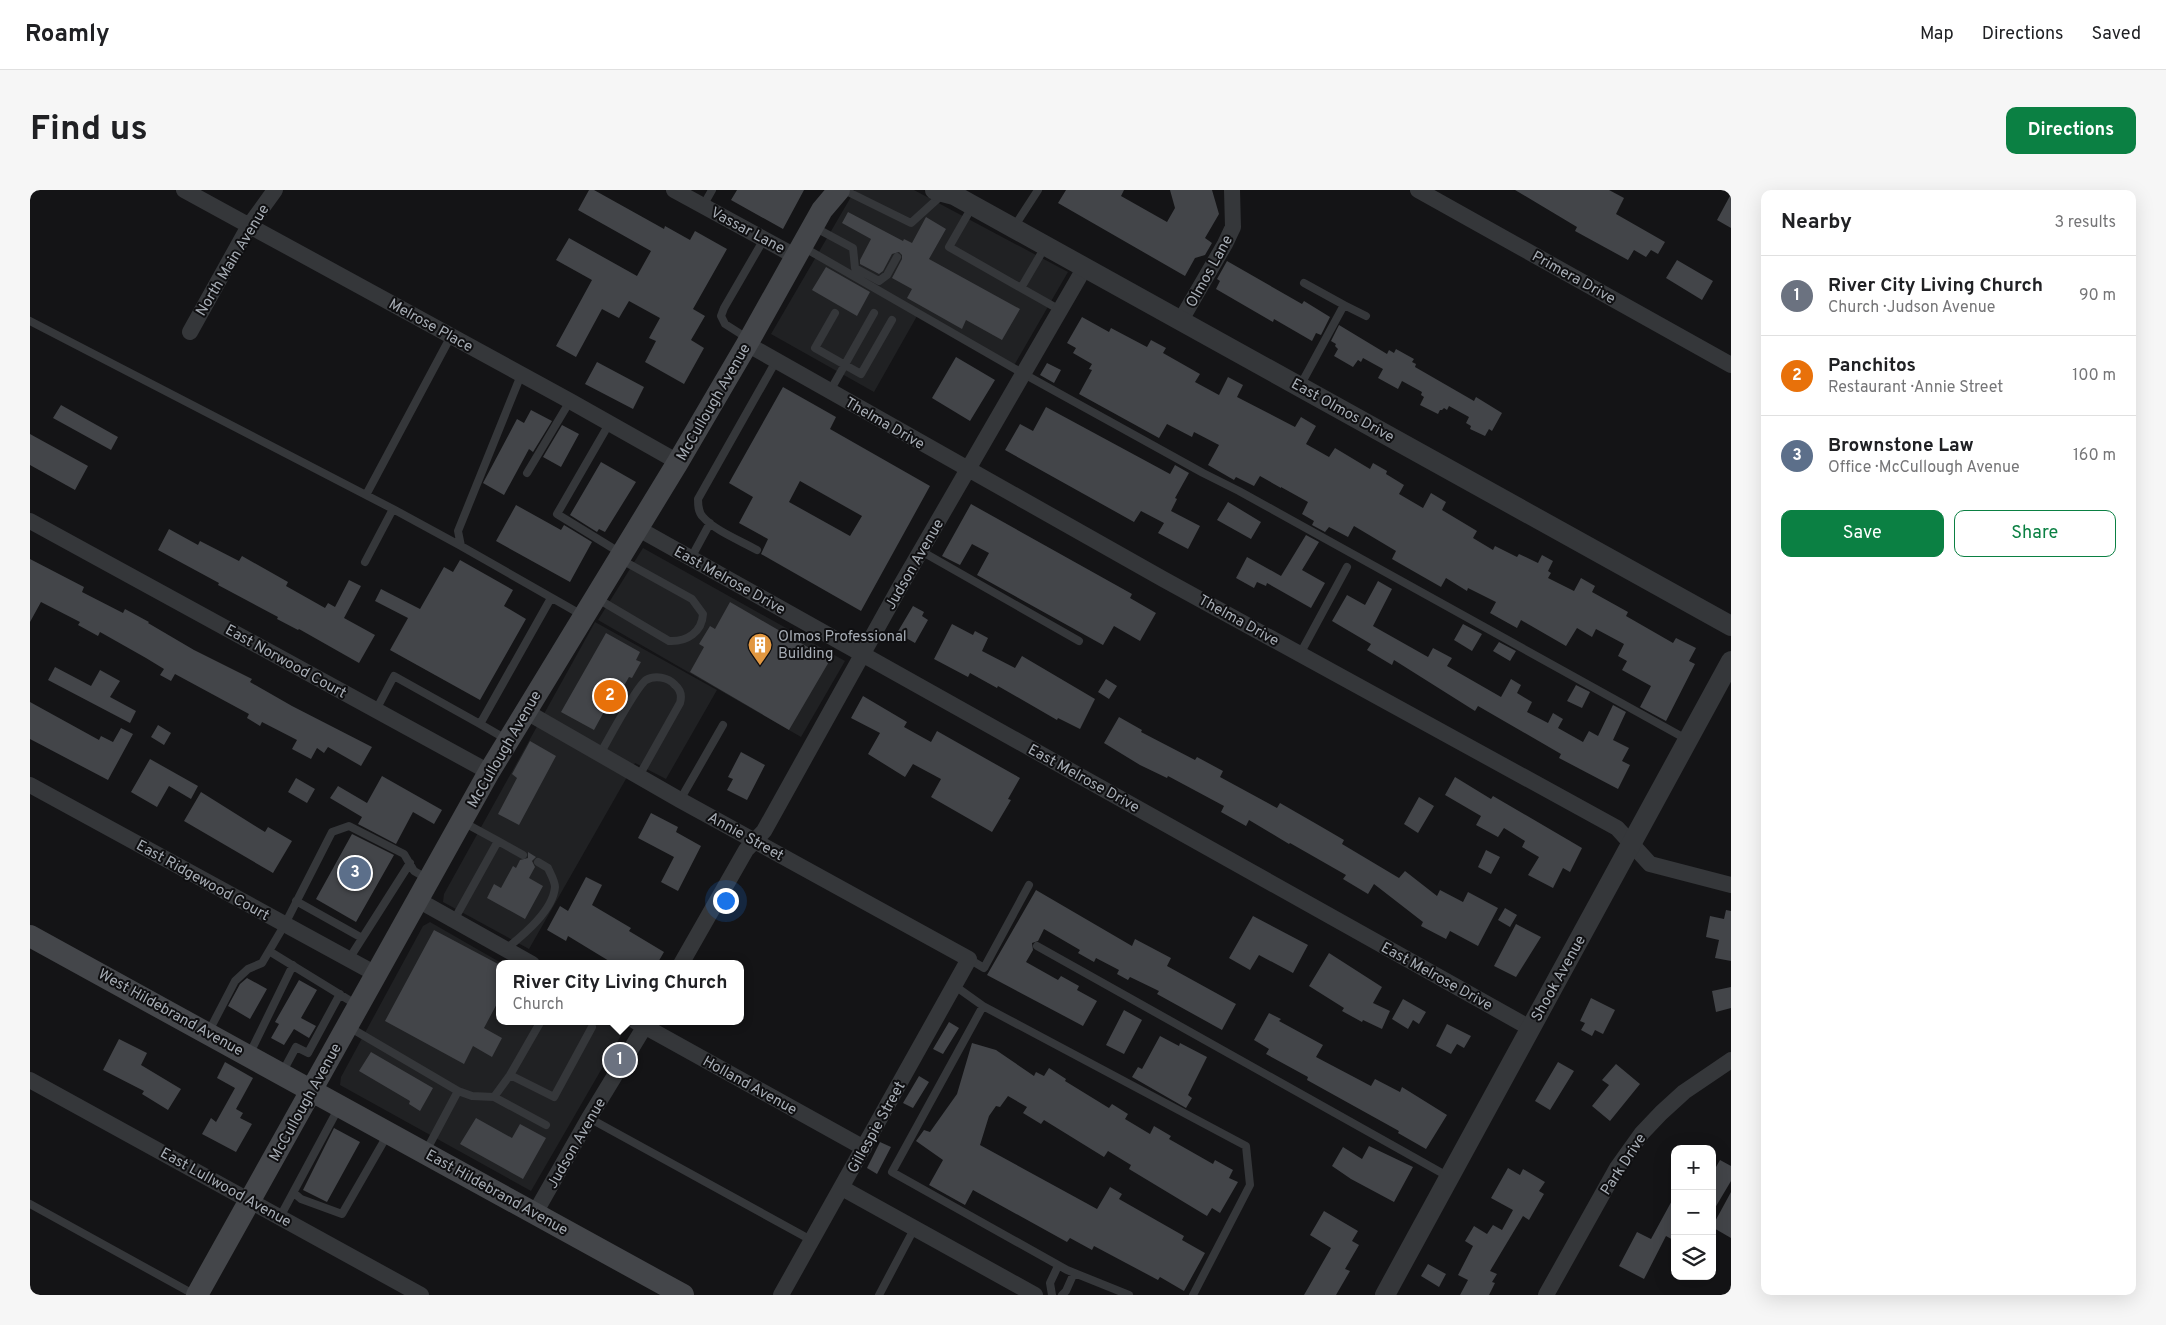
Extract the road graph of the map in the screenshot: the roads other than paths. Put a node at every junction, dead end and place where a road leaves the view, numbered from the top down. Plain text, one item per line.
1 (184, 190) edge
2 (274, 190) edge
3 (674, 190) edge
4 (712, 190) edge
5 (839, 190) edge
6 (844, 190) edge
7 (1038, 190) edge
8 (1232, 190) edge
9 (1418, 190) edge
10 (946, 192) edge
11 (973, 205) junction
12 (703, 206) junction
13 (821, 209) edge
14 (249, 226) junction
15 (1014, 228) junction
16 (764, 239) junction
17 (1046, 245) junction
18 (798, 251) junction
19 (897, 257) dead end
20 (1085, 267) junction
21 (874, 282) junction
22 (1304, 283) dead end
23 (1021, 288) junction
24 (1344, 305) junction
25 (1060, 310) junction
26 (835, 313) dead end
27 (874, 313) dead end
28 (1366, 316) dead end
29 (892, 320) dead end
30 (1181, 320) junction
31 (30, 321) edge
32 (190, 332) dead end
33 (451, 336) junction
34 (748, 342) junction
35 (776, 361) junction
36 (845, 365) junction
37 (1731, 365) edge
38 (1024, 374) junction
39 (521, 375) junction
40 (1300, 386) junction
41 (830, 391) junction
42 (570, 401) junction
43 (609, 424) junction
44 (678, 462) junction
45 (969, 470) junction
46 (527, 473) dead end
47 (366, 495) junction
48 (393, 509) junction
49 (30, 521) edge
50 (710, 523) junction
51 (637, 528) junction
52 (461, 546) junction
53 (757, 550) dead end
54 (922, 551) junction
55 (620, 555) junction
56 (691, 558) junction
57 (365, 562) dead end
58 (1346, 568) dead end
59 (551, 598) junction
60 (588, 607) junction
61 (1731, 626) edge
62 (1079, 641) dead end
63 (1300, 654) junction
64 (864, 655) junction
65 (1731, 661) edge
66 (376, 710) junction
67 (525, 711) junction
68 (480, 724) junction
69 (723, 725) dead end
70 (508, 740) junction
71 (1688, 740) junction
72 (600, 754) junction
73 (489, 772) junction
74 (639, 776) junction
75 (30, 785) edge
76 (680, 800) junction
77 (462, 822) junction
78 (498, 841) junction
79 (754, 841) junction
80 (1631, 844) junction
81 (523, 855) dead end
82 (538, 862) dead end
83 (410, 863) junction
84 (429, 880) junction
85 (1030, 885) dead end
86 (1731, 885) edge
87 (418, 900) junction
88 (296, 901) junction
89 (454, 920) junction
90 (284, 924) junction
91 (30, 936) edge
92 (362, 938) junction
93 (1037, 946) dead end
94 (506, 949) junction
95 (269, 951) junction
96 (349, 959) junction
97 (969, 959) junction
98 (525, 960) edge
99 (683, 960) edge
100 (293, 965) junction
101 (376, 974) junction
102 (954, 986) junction
103 (340, 994) junction
104 (359, 1006) junction
105 (983, 1006) junction
106 (539, 1025) edge
107 (642, 1025) edge
108 (647, 1025) edge
109 (347, 1026) junction
110 (592, 1027) dead end
111 (1530, 1028) junction
112 (208, 1033) junction
113 (250, 1055) junction
114 (1731, 1060) edge
115 (282, 1073) junction
116 (510, 1074) junction
117 (30, 1080) edge
118 (312, 1089) junction
119 (458, 1091) junction
120 (494, 1097) junction
121 (340, 1105) junction
122 (589, 1118) junction
123 (546, 1124) dead end
124 (389, 1133) junction
125 (864, 1148) junction
126 (426, 1152) junction
127 (1449, 1177) junction
128 (842, 1188) junction
129 (294, 1193) junction
130 (250, 1200) junction
131 (30, 1204) edge
132 (536, 1214) junction
133 (280, 1217) junction
134 (914, 1229) junction
135 (811, 1240) junction
136 (1058, 1266) junction
137 (1074, 1273) junction
138 (196, 1295) edge
139 (421, 1295) edge
140 (683, 1295) edge
141 (781, 1295) edge
142 (879, 1295) edge
143 (1035, 1295) edge
144 (1052, 1295) edge
145 (1062, 1295) edge
146 (1129, 1295) edge
147 (1193, 1295) edge
148 (1385, 1295) edge
149 (1546, 1295) edge

1 - 14 street, Melrose Place
2 - 14 street, North Main Avenue
3 - 12 street, Vassar Lane
4 - 12 lane
5 - 13 main road, McCullough Avenue
6 - 10 lane
7 - 15 lane
8 - 30 street, Olmos Lane
9 - 37 street, Primera Drive
10 - 11 street, East Olmos Drive
11 - 15 street, East Olmos Drive
11 - 23 lane
12 - 16 street, Vassar Lane
13 - 18 main road, McCullough Avenue
13 - 21 lane
14 - 32 street, North Main Avenue
14 - 33 street, Melrose Place
15 - 17 street, East Olmos Drive
16 - 18 street, Vassar Lane
16 - 34 lane
17 - 20 street, East Olmos Drive
17 - 23 lane
18 - 21 lane
18 - 34 main road, McCullough Avenue
19 - 21 lane
20 - 25 street, Judson Avenue
20 - 30 street, East Olmos Drive
21 - 38 lane
22 - 24 lane
23 - 25 lane
24 - 28 lane
24 - 40 lane
25 - 38 street, Judson Avenue
26 - 36 lane
27 - 36 lane
29 - 36 lane
30 - 40 street, East Olmos Drive
31 - 47 lane
33 - 39 street, Melrose Place
33 - 47 lane
34 - 35 street, Thelma Drive
34 - 44 main road, McCullough Avenue
35 - 41 street, Thelma Drive
35 - 50 lane
36 - 41 lane
38 - 45 street, Judson Avenue
38 - 71 lane
39 - 42 street, Melrose Place
39 - 52 lane
40 - 61 street, East Olmos Drive
41 - 45 street, Thelma Drive
42 - 43 street, Melrose Place
42 - 46 lane
43 - 44 street, Melrose Place
43 - 55 lane
44 - 51 main road, McCullough Avenue
45 - 54 street, Judson Avenue
45 - 63 street, Thelma Drive
47 - 48 lane
48 - 52 lane
48 - 57 lane
49 - 66 street, East Norwood Court
50 - 53 lane
50 - 56 lane
51 - 55 main road, McCullough Avenue
51 - 56 street, East Melrose Drive
52 - 59 lane
54 - 62 lane
54 - 64 street, Judson Avenue
55 - 60 main road, McCullough Avenue
55 - 60 lane
56 - 64 street, East Melrose Drive
58 - 63 lane
59 - 60 lane
59 - 68 lane
60 - 67 main road, McCullough Avenue
63 - 80 street, Thelma Drive
64 - 79 street, Judson Avenue
64 - 111 street, East Melrose Drive
65 - 71 street, Shook Avenue
66 - 68 lane
66 - 73 street, East Norwood Court
67 - 70 main road, McCullough Avenue
67 - 72 street, Annie Street
68 - 70 lane
69 - 76 lane
70 - 73 main road, McCullough Avenue
71 - 80 street, Shook Avenue
72 - 74 street, Annie Street
72 - 74 lane
73 - 77 main road, McCullough Avenue
74 - 76 street, Annie Street
75 - 90 street, East Ridgewood Court
76 - 79 street, Annie Street
77 - 78 lane
77 - 84 main road, McCullough Avenue
78 - 81 lane
78 - 89 lane
79 - 97 street, Annie Street
79 - 99 street, Judson Avenue
80 - 86 street, Thelma Drive
80 - 111 street, Shook Avenue
82 - 94 lane
83 - 84 lane
83 - 88 lane
83 - 92 lane
84 - 87 main road, McCullough Avenue
85 - 97 lane
87 - 89 street
87 - 101 main road, McCullough Avenue
88 - 90 lane
88 - 92 lane
89 - 94 street
90 - 95 lane
90 - 96 street, East Ridgewood Court
91 - 112 main road, West Hildebrand Avenue
92 - 96 lane
93 - 127 lane
94 - 98 street
95 - 100 lane
95 - 112 lane
96 - 101 street, East Ridgewood Court
97 - 102 street, Gillespie Street
100 - 103 lane
100 - 113 lane
101 - 104 main road, McCullough Avenue
102 - 105 lane
102 - 125 street, Gillespie Street
103 - 104 lane
103 - 115 lane
104 - 109 main road, McCullough Avenue
105 - 136 lane
105 - 147 lane
106 - 116 lane
107 - 122 street, Judson Avenue
108 - 125 street, Holland Avenue
109 - 118 main road, McCullough Avenue
109 - 119 lane
110 - 116 lane
111 - 127 street, Shook Avenue
112 - 113 main road, West Hildebrand Avenue
113 - 115 main road, West Hildebrand Avenue
114 - 149 street, Park Drive
115 - 118 main road, West Hildebrand Avenue
116 - 120 lane
117 - 130 street, East Lullwood Avenue
118 - 121 main road, East Hildebrand Avenue
118 - 130 main road, McCullough Avenue
119 - 120 lane
119 - 126 lane
120 - 123 lane
121 - 124 main road, East Hildebrand Avenue
121 - 129 lane
122 - 132 street, Judson Avenue
122 - 135 lane
124 - 126 main road, East Hildebrand Avenue
124 - 129 lane
125 - 128 street, Gillespie Street
126 - 132 main road, East Hildebrand Avenue
127 - 148 street, Shook Avenue
128 - 134 street
128 - 135 street, Gillespie Street
129 - 133 lane
130 - 133 street, East Lullwood Avenue
130 - 138 main road, McCullough Avenue
131 - 138 lane
132 - 140 main road, East Hildebrand Avenue
133 - 139 street, East Lullwood Avenue
134 - 142 lane
134 - 143 street
135 - 141 street, Gillespie Street
136 - 137 lane
136 - 144 lane
137 - 145 lane
137 - 146 lane

